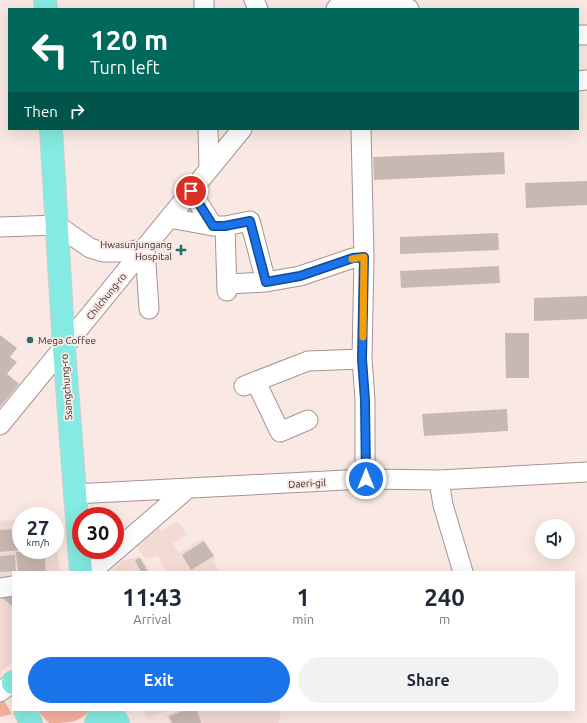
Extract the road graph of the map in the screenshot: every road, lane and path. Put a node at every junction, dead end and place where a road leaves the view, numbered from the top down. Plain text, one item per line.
1 (350, 3) edge
2 (338, 8) edge
3 (404, 8) edge
4 (51, 130) edge
5 (208, 130) edge
6 (241, 130) edge
7 (361, 130) edge
8 (209, 169) junction
9 (191, 191) junction
10 (169, 218) junction
11 (57, 225) junction
12 (219, 226) junction
13 (0, 227) edge
14 (145, 248) junction
15 (364, 257) junction
16 (266, 282) junction
17 (149, 309) dead end
18 (64, 348) junction
19 (362, 359) junction
20 (308, 420) dead end
21 (0, 425) edge
22 (587, 472) edge
23 (366, 479) junction
24 (439, 480) junction
25 (187, 489) junction
26 (74, 494) junction
27 (81, 571) edge
28 (92, 571) edge
29 (463, 571) edge
30 (12, 586) edge
31 (0, 588) edge
32 (12, 683) edge
33 (0, 692) edge
34 (25, 711) edge
35 (31, 723) edge

1 - 2 street
1 - 3 street
4 - 11 main road, Ssangchung-ro
5 - 8 street
6 - 8 street, Chilchung-ro
7 - 15 street
8 - 9 street, Chilchung-ro
9 - 10 street, Chilchung-ro
9 - 12 street
10 - 12 street
10 - 14 street, Chilchung-ro
11 - 13 street
11 - 14 street
11 - 18 main road, Ssangchung-ro
12 - 16 street
12 - 16 street
14 - 17 street
14 - 18 street, Chilchung-ro
15 - 16 street
15 - 19 street
18 - 21 street, Chilchung-ro
18 - 26 main road, Ssangchung-ro
19 - 20 street
19 - 23 street
22 - 24 street, Daeri-gil
23 - 24 street, Daeri-gil
23 - 25 street, Daeri-gil
24 - 29 street
25 - 26 street, Daeri-gil
25 - 28 street
26 - 27 main road, Ssangchung-ro
30 - 31 street
32 - 33 street
34 - 35 main road

